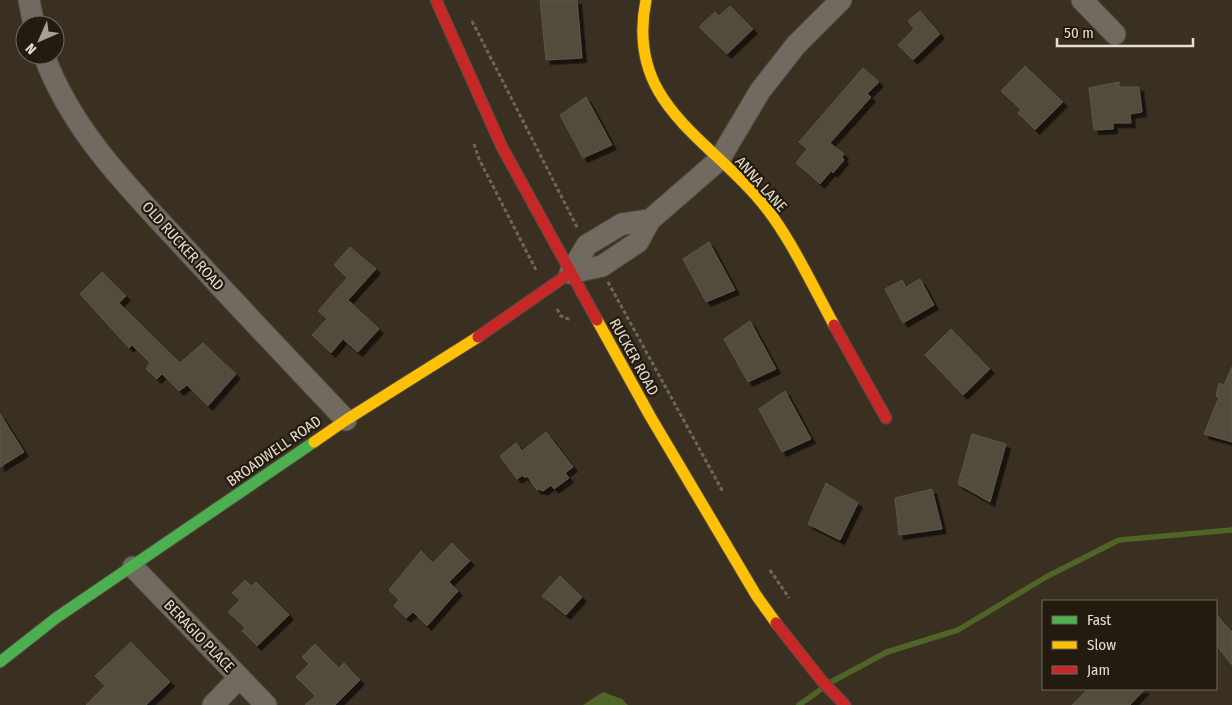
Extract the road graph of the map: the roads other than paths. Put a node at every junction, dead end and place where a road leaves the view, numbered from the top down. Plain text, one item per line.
1 (28, 0) edge
2 (436, 0) edge
3 (646, 0) edge
4 (841, 0) edge
5 (1082, 0) edge
6 (32, 15) edge
7 (1115, 34) dead end
8 (49, 65) edge
9 (718, 160) junction
10 (650, 220) junction
11 (570, 272) junction
12 (886, 418) dead end
13 (346, 420) junction
14 (133, 567) junction
15 (0, 662) edge
16 (239, 678) junction
17 (213, 705) edge
18 (266, 705) edge
19 (845, 705) edge

1 - 6 street
2 - 11 street, RUCKER ROAD
3 - 9 street, ANNA LANE
4 - 9 street
5 - 7 street
8 - 13 street, OLD RUCKER ROAD
9 - 10 street
9 - 12 street, ANNA LANE
10 - 11 street
10 - 11 street
11 - 13 street, BROADWELL ROAD
11 - 19 street, RUCKER ROAD
13 - 14 street, BROADWELL ROAD
14 - 15 street, BROADWELL ROAD
14 - 16 street, BERAGIO PLACE
16 - 17 street
16 - 18 street, BERAGIO PLACE

